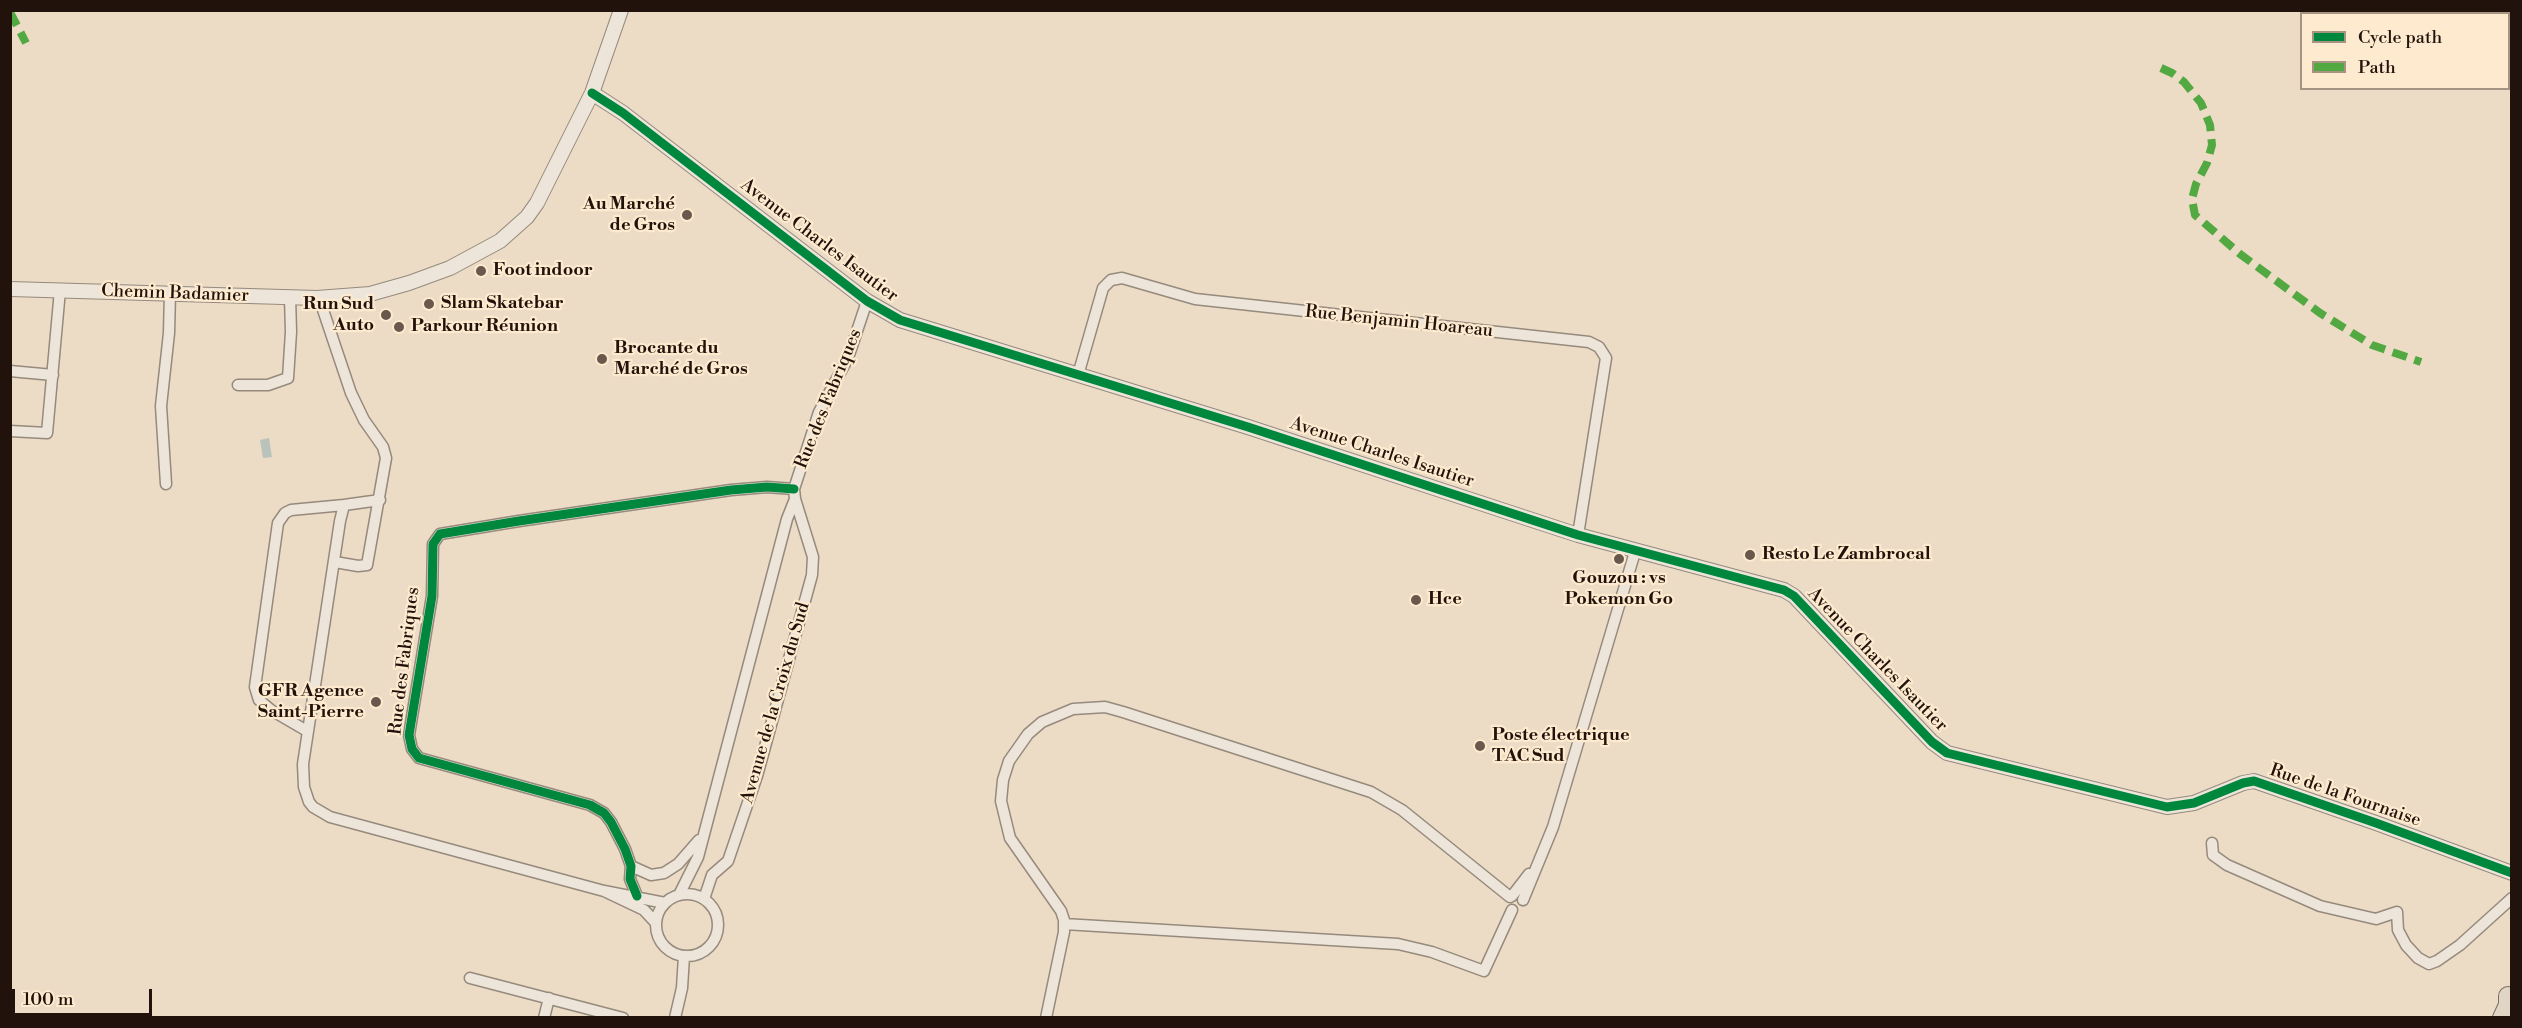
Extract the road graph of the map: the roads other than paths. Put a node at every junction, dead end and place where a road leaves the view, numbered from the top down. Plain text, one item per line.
1 (621, 10) edge
2 (592, 93) junction
3 (10, 289) edge
4 (60, 290) junction
5 (170, 293) junction
6 (290, 297) junction
7 (319, 298) junction
8 (867, 301) junction
9 (10, 371) edge
10 (53, 375) junction
11 (1078, 375) junction
12 (238, 385) dead end
13 (10, 431) edge
14 (166, 484) dead end
15 (794, 494) junction
16 (380, 500) junction
17 (344, 505) junction
18 (1578, 535) junction
19 (1635, 552) junction
20 (335, 562) junction
21 (307, 731) junction
22 (2167, 807) joint
23 (703, 832) junction
24 (2212, 843) dead end
25 (631, 866) junction
26 (2511, 873) edge
27 (603, 891) junction
28 (679, 895) junction
29 (636, 896) junction
30 (704, 898) junction
31 (1515, 898) junction
32 (2511, 898) edge
33 (664, 903) junction
34 (656, 923) junction
35 (1064, 924) junction
36 (684, 956) junction
37 (470, 978) dead end
38 (2508, 996) dead end
39 (549, 998) junction
40 (544, 1017) edge
41 (623, 1017) edge
42 (675, 1017) edge
43 (1046, 1017) edge
44 (2502, 1017) edge

1 - 2 street, Chemin Badamier
2 - 7 street, Chemin Badamier
2 - 8 street, Avenue Charles Isautier
3 - 4 street, Chemin Badamier
4 - 5 street, Chemin Badamier
4 - 10 street
5 - 6 street, Chemin Badamier
5 - 14 street
6 - 7 street, Chemin Badamier
6 - 12 street
7 - 16 street
8 - 11 street, Avenue Charles Isautier
8 - 15 street, Rue des Fabriques
9 - 10 street
10 - 13 street
11 - 18 street, Avenue Charles Isautier
11 - 18 street, Rue Benjamin Hoareau
15 - 23 street, Avenue de la Croix du Sud
15 - 25 street, Rue des Fabriques
15 - 30 street, Avenue de la Croix du Sud
16 - 17 street
16 - 20 street
17 - 20 street
17 - 21 street
18 - 19 street, Avenue Charles Isautier
19 - 22 street, Avenue Charles Isautier
19 - 31 street
20 - 21 street
21 - 27 street
22 - 26 street, Rue de la Fournaise
23 - 25 street
23 - 28 street, Avenue de la Croix du Sud
24 - 32 street
25 - 29 street, Rue des Fabriques
27 - 29 street
27 - 34 street
28 - 30 street
28 - 33 street
29 - 33 street
30 - 36 street
31 - 35 street
31 - 35 street
33 - 34 street
34 - 36 street
35 - 43 street
36 - 42 street
37 - 39 street
38 - 44 highway
39 - 40 street
39 - 41 street

